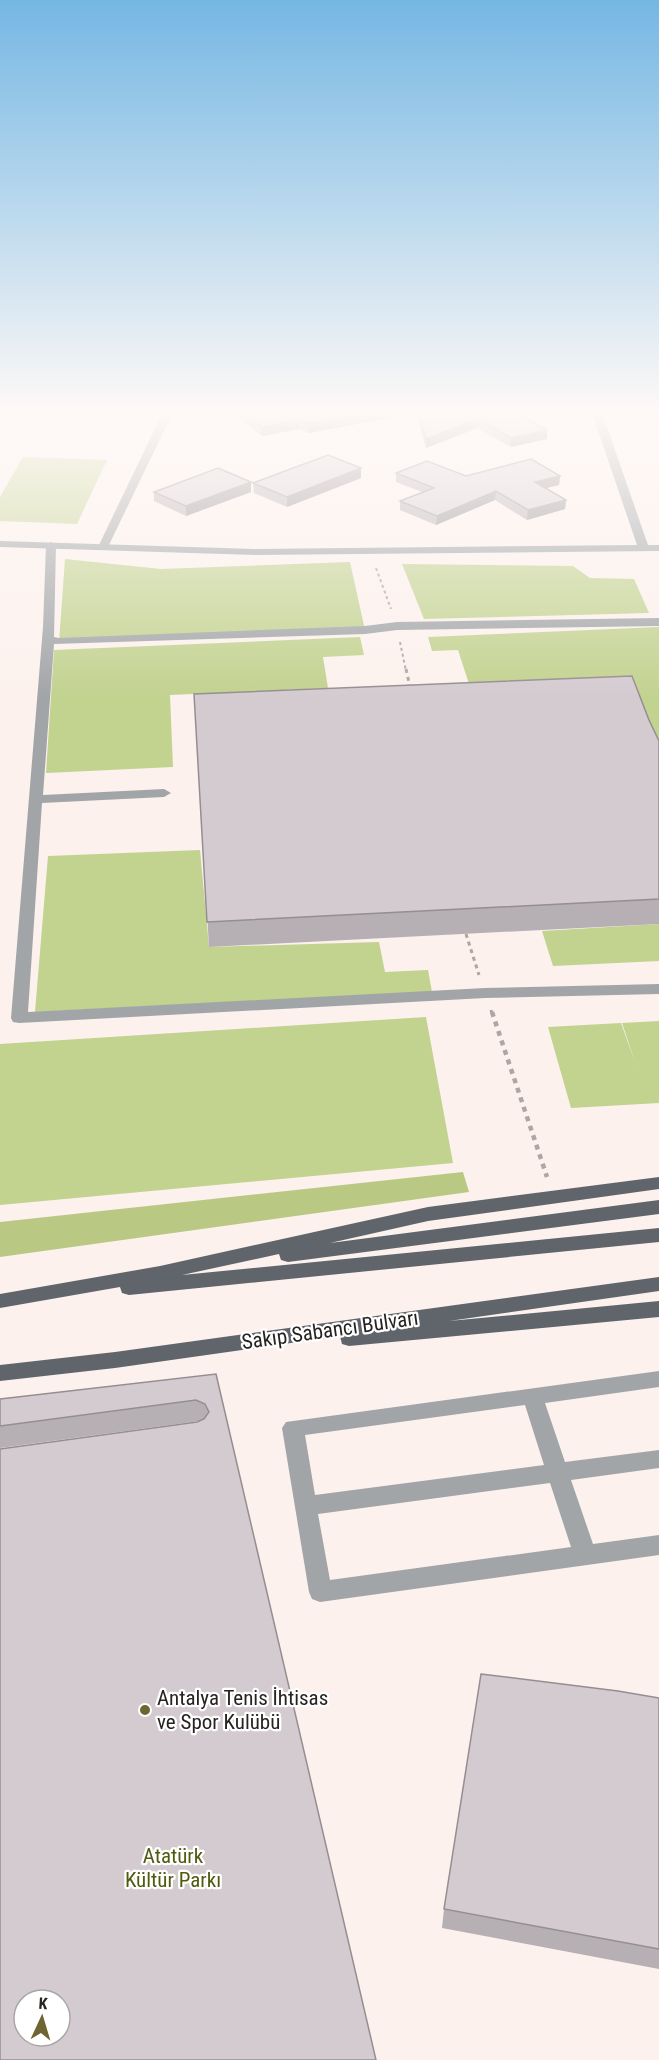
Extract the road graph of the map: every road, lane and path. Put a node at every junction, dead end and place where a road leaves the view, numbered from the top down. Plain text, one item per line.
1 (123, 506) edge
2 (629, 506) edge
3 (0, 543) edge
4 (51, 545) junction
5 (104, 547) junction
6 (644, 548) junction
7 (659, 548) edge
8 (659, 622) edge
9 (48, 639) junction
10 (164, 793) dead end
11 (36, 799) junction
12 (466, 934) edge
13 (659, 988) edge
14 (485, 993) junction
15 (659, 1183) edge
16 (554, 1197) junction
17 (659, 1207) edge
18 (659, 1235) edge
19 (160, 1273) junction
20 (659, 1284) edge
21 (0, 1301) edge
22 (659, 1309) edge
23 (115, 1360) junction
24 (0, 1373) edge
25 (659, 1379) edge
26 (532, 1396) junction
27 (659, 1459) edge
28 (557, 1473) junction
29 (306, 1506) junction
30 (659, 1545) edge
31 (585, 1555) junction

1 - 5 street
2 - 6 street
3 - 4 street
4 - 5 street
4 - 9 street
5 - 6 street
6 - 7 street
8 - 9 street
9 - 11 street
10 - 11 street
11 - 14 street
12 - 14 path
13 - 14 street
14 - 16 path
15 - 16 main road
16 - 19 main road
17 - 19 main road
18 - 21 main road
19 - 21 main road
20 - 23 main road, Sakıp Sabancı Bulvarı
22 - 23 main road
23 - 24 main road, Sakıp Sabancı Bulvarı
25 - 26 street
26 - 28 street
26 - 29 street
27 - 28 street
28 - 29 street
28 - 31 street
29 - 31 street
30 - 31 street

